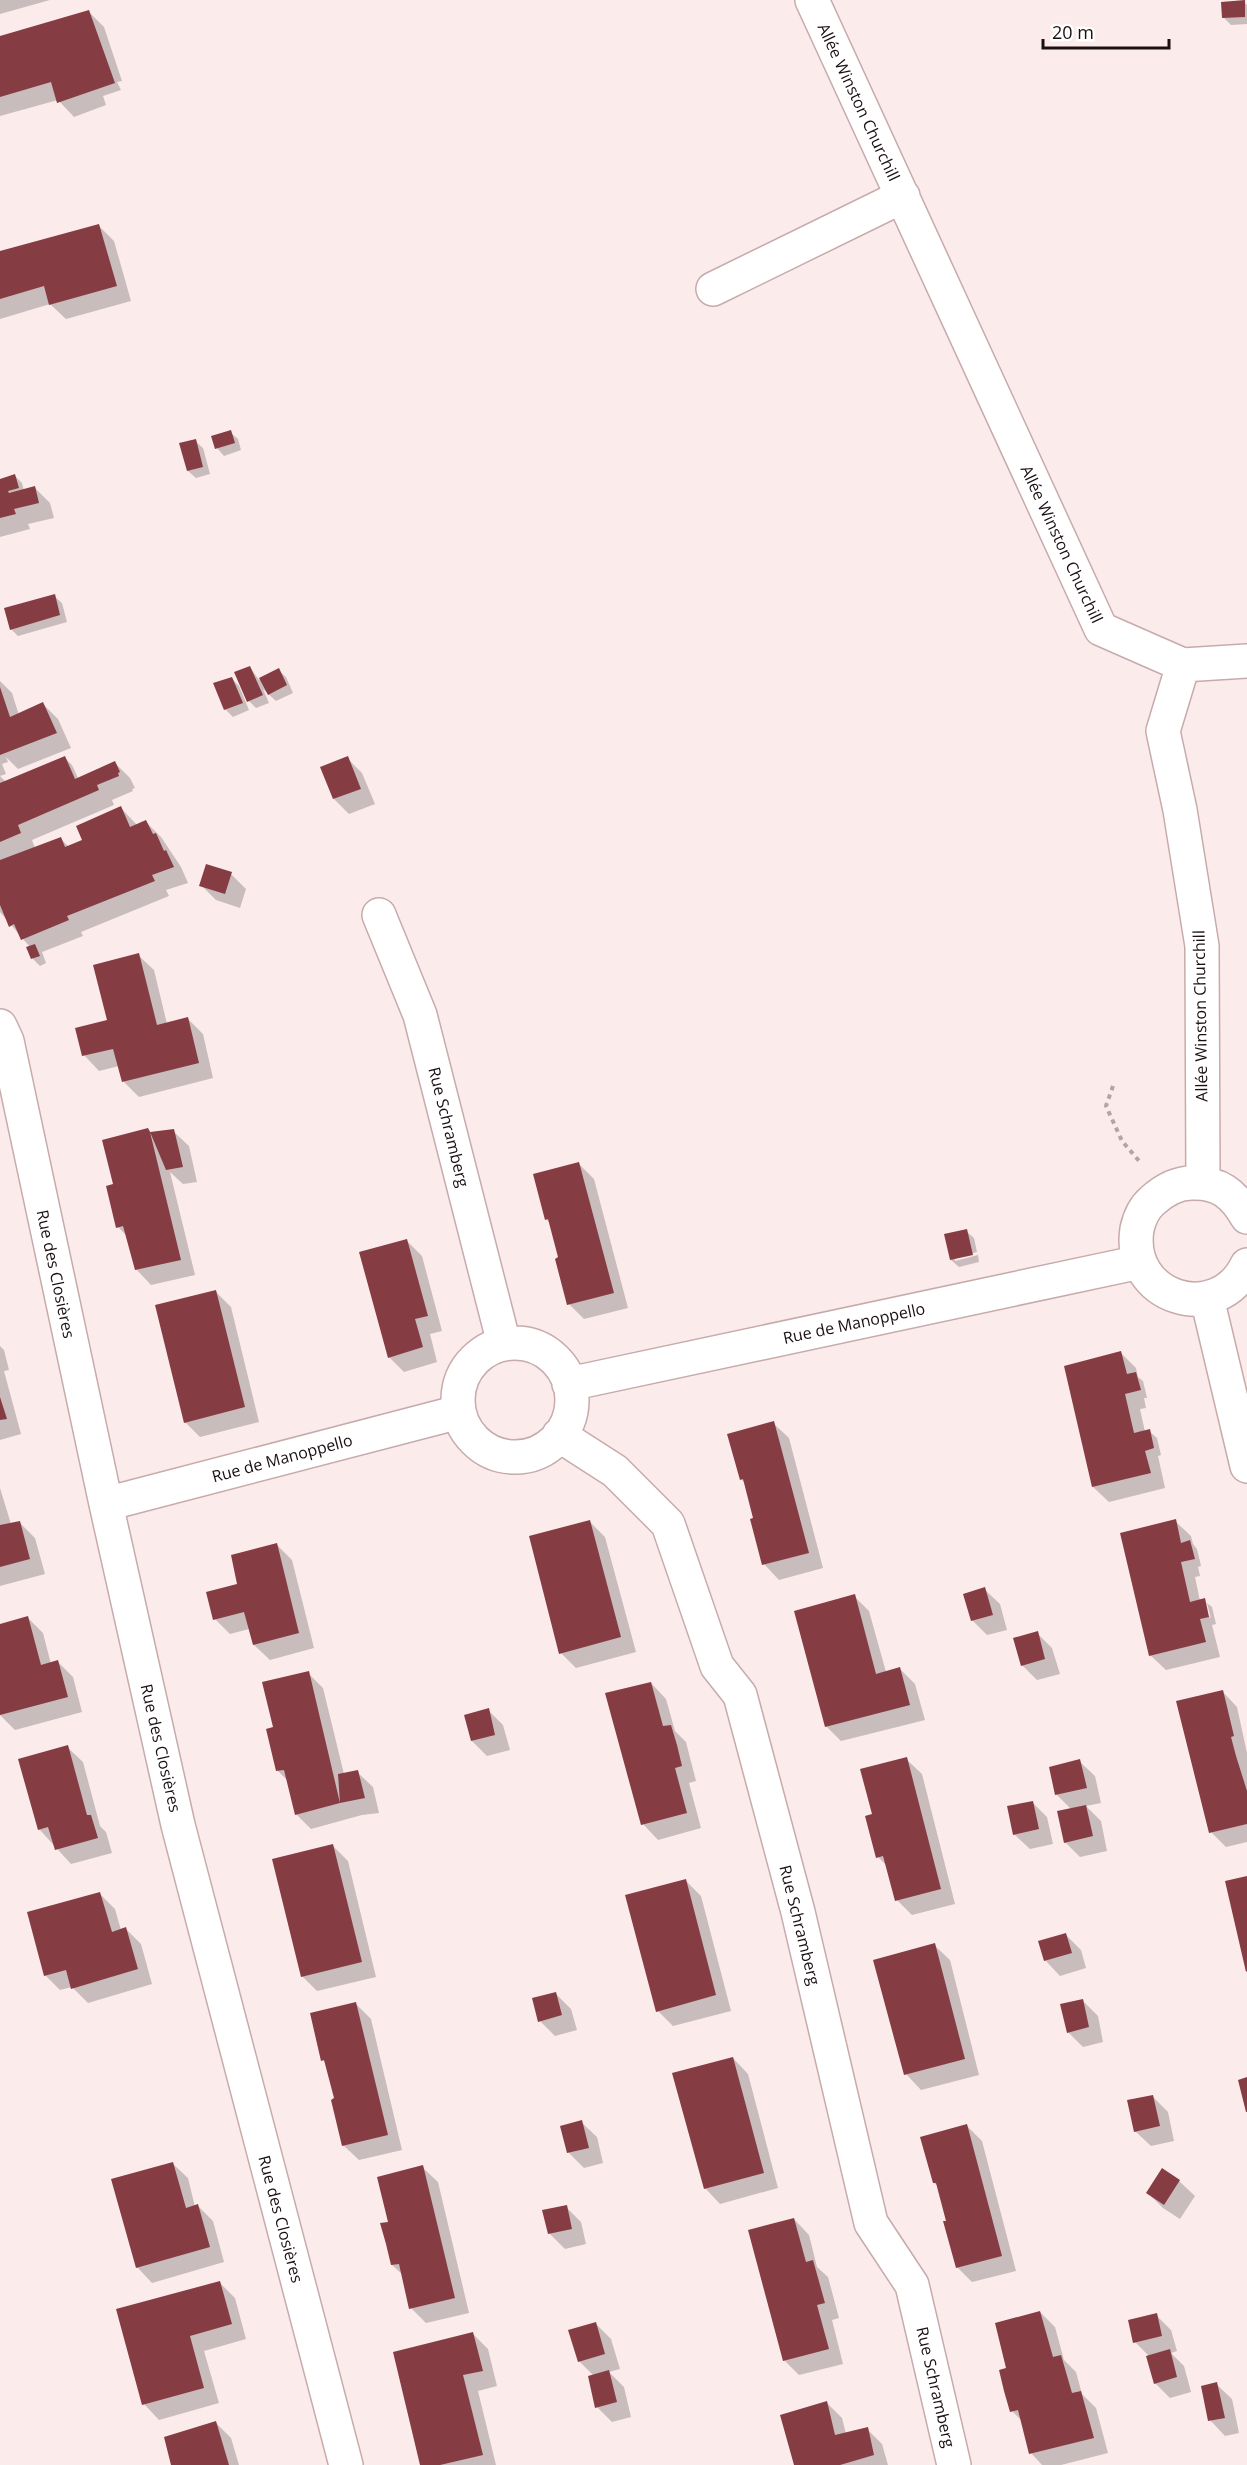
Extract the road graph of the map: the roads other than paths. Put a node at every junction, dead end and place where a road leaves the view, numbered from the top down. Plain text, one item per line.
1 (812, 0) edge
2 (903, 196) junction
3 (714, 289) dead end
4 (1247, 661) edge
5 (1183, 665) junction
6 (379, 915) dead end
7 (0, 1026) edge
8 (1203, 1183) junction
9 (1247, 1216) edge
10 (1140, 1262) junction
11 (1247, 1264) edge
12 (1207, 1298) junction
13 (504, 1344) junction
14 (569, 1384) junction
15 (459, 1412) junction
16 (560, 1435) junction
17 (1247, 1466) edge
18 (106, 1504) junction
19 (345, 2465) edge
20 (954, 2465) edge

1 - 2 street, Allée Winston Churchill
2 - 3 street
2 - 5 street, Allée Winston Churchill
4 - 5 street
5 - 8 street, Allée Winston Churchill
6 - 13 street, Rue Schramberg
7 - 18 street, Rue des Closières
8 - 9 street
8 - 10 street
10 - 12 street
10 - 14 street, Rue de Manoppello
11 - 12 street
12 - 17 street
13 - 14 street
13 - 15 street
14 - 16 street
15 - 16 street
15 - 18 street, Rue de Manoppello
16 - 20 street, Rue Schramberg
18 - 19 street, Rue des Closières

